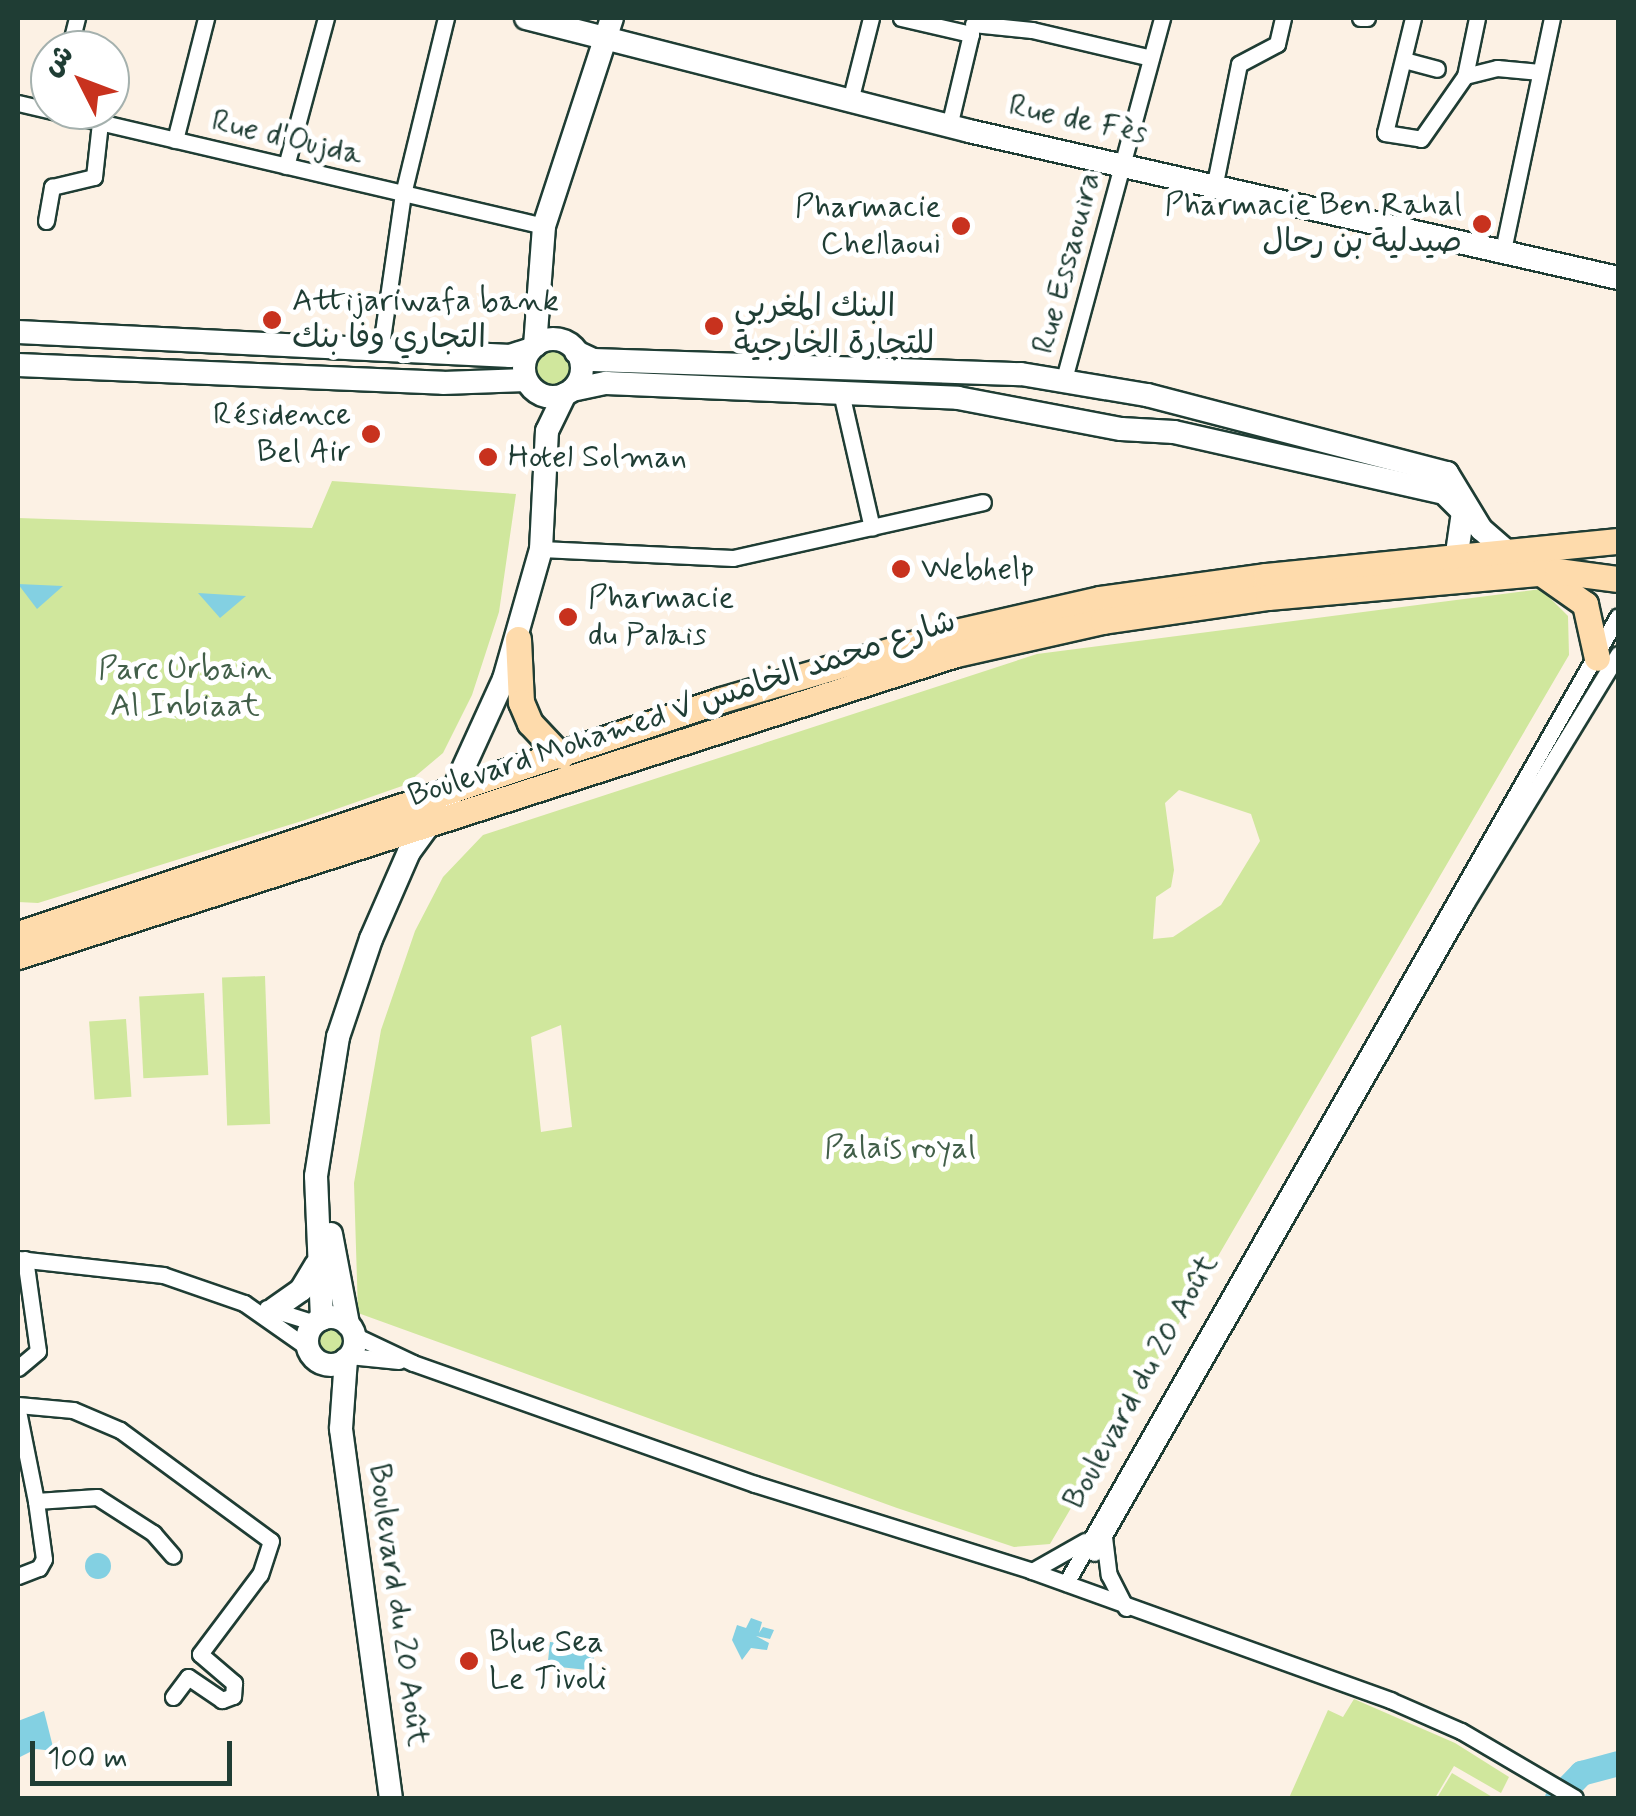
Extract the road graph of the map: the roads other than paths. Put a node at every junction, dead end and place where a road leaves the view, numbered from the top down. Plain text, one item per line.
1 (206, 18) edge
2 (326, 18) edge
3 (446, 18) edge
4 (526, 18) edge
5 (871, 18) edge
6 (901, 18) edge
7 (1162, 18) edge
8 (1284, 18) edge
9 (1412, 18) edge
10 (1477, 18) edge
11 (1552, 18) edge
12 (973, 25) edge
13 (609, 26) edge
14 (1152, 58) junction
15 (1404, 60) junction
16 (1437, 69) dead end
17 (1540, 72) junction
18 (1465, 76) junction
19 (850, 100) junction
20 (948, 126) junction
21 (130, 129) edge
22 (99, 130) edge
23 (175, 140) junction
24 (1123, 162) junction
25 (286, 166) junction
26 (1215, 183) junction
27 (403, 194) junction
28 (46, 221) dead end
29 (544, 226) junction
30 (1502, 255) junction
31 (1618, 278) edge
32 (540, 291) junction
33 (18, 332) edge
34 (382, 346) junction
35 (571, 347) junction
36 (533, 348) junction
37 (18, 365) edge
38 (1064, 379) junction
39 (528, 383) junction
40 (569, 392) junction
41 (842, 397) junction
42 (545, 443) junction
43 (983, 502) dead end
44 (872, 528) junction
45 (1618, 541) edge
46 (540, 549) junction
47 (1511, 554) junction
48 (1456, 560) junction
49 (1541, 572) junction
50 (1618, 579) edge
51 (1101, 610) junction
52 (1618, 616) edge
53 (518, 639) junction
54 (1608, 656) edge
55 (561, 756) junction
56 (458, 791) junction
57 (436, 821) junction
58 (18, 934) edge
59 (18, 956) edge
60 (21, 1259) edge
61 (317, 1262) junction
62 (244, 1303) junction
63 (274, 1309) junction
64 (318, 1321) junction
65 (349, 1344) junction
66 (311, 1352) junction
67 (18, 1368) edge
68 (18, 1408) edge
69 (340, 1422) junction
70 (36, 1502) junction
71 (1100, 1533) junction
72 (173, 1556) dead end
73 (1032, 1572) junction
74 (18, 1576) edge
75 (1071, 1585) junction
76 (1126, 1608) junction
77 (173, 1697) dead end
78 (391, 1798) edge
79 (1575, 1798) edge

1 - 23 street
2 - 25 street
3 - 27 street
4 - 13 street, Rue de Fès
5 - 19 street
6 - 12 street
7 - 14 street, Rue Essaouira
8 - 26 street
9 - 15 street
10 - 18 street
11 - 17 street
12 - 14 street
12 - 20 street
13 - 19 street, Rue de Fès
13 - 29 street
14 - 24 street, Rue Essaouira
15 - 16 street
15 - 18 street
17 - 18 street
17 - 30 street
19 - 20 street, Rue de Fès
20 - 24 street, Rue de Fès
21 - 23 street, Rue d'Oujda
22 - 28 street
23 - 25 street, Rue d'Oujda
24 - 26 street, Rue de Fès
24 - 38 street, Rue Essaouira
25 - 27 street, Rue d'Oujda
26 - 30 street, Rue de Fès
27 - 29 street, Rue d'Oujda
27 - 34 street
29 - 32 street
30 - 31 street, Rue de Fès
32 - 35 street
32 - 36 street
33 - 34 street
34 - 36 street
35 - 36 street
35 - 38 street
35 - 40 street
36 - 39 street
37 - 39 street
38 - 47 street
39 - 40 street
39 - 42 street
40 - 41 street
40 - 42 street
41 - 44 street
41 - 48 street
42 - 46 street
43 - 44 street
44 - 46 street
45 - 47 main road, Boulevard Mohamed V شارع محمد الخامس
46 - 53 street
47 - 48 main road, Boulevard Mohamed V شارع محمد الخامس
48 - 51 main road, Boulevard Mohamed V شارع محمد الخامس
49 - 50 main road, Boulevard Mohamed V شارع محمد الخامس
49 - 51 main road, Boulevard Mohamed V شارع محمد الخامس
49 - 54 main road
51 - 55 main road, Boulevard Mohamed V شارع محمد الخامس
51 - 57 main road, Boulevard Mohamed V شارع محمد الخامس
52 - 54 street, Boulevard du 20 Août
53 - 55 main road
53 - 56 street
54 - 71 street, Boulevard du 20 Août
55 - 56 main road, Boulevard Mohamed V شارع محمد الخامس
56 - 57 street
56 - 58 main road, Boulevard Mohamed V شارع محمد الخامس
57 - 59 main road, Boulevard Mohamed V شارع محمد الخامس
57 - 61 street
57 - 65 street, Boulevard du 20 Août
60 - 62 street
60 - 67 street
61 - 63 street
61 - 64 street
62 - 63 street
62 - 66 street
63 - 64 street
64 - 65 street
64 - 66 street
65 - 66 street
65 - 69 street, Boulevard du 20 Août
65 - 73 street
66 - 69 street, Boulevard du 20 Août
68 - 70 street
68 - 77 street
69 - 78 street, Boulevard du 20 Août
70 - 72 street
70 - 74 street
71 - 73 street
71 - 75 street, Boulevard du 20 Août
71 - 76 street
73 - 75 street
75 - 76 street
76 - 79 street

